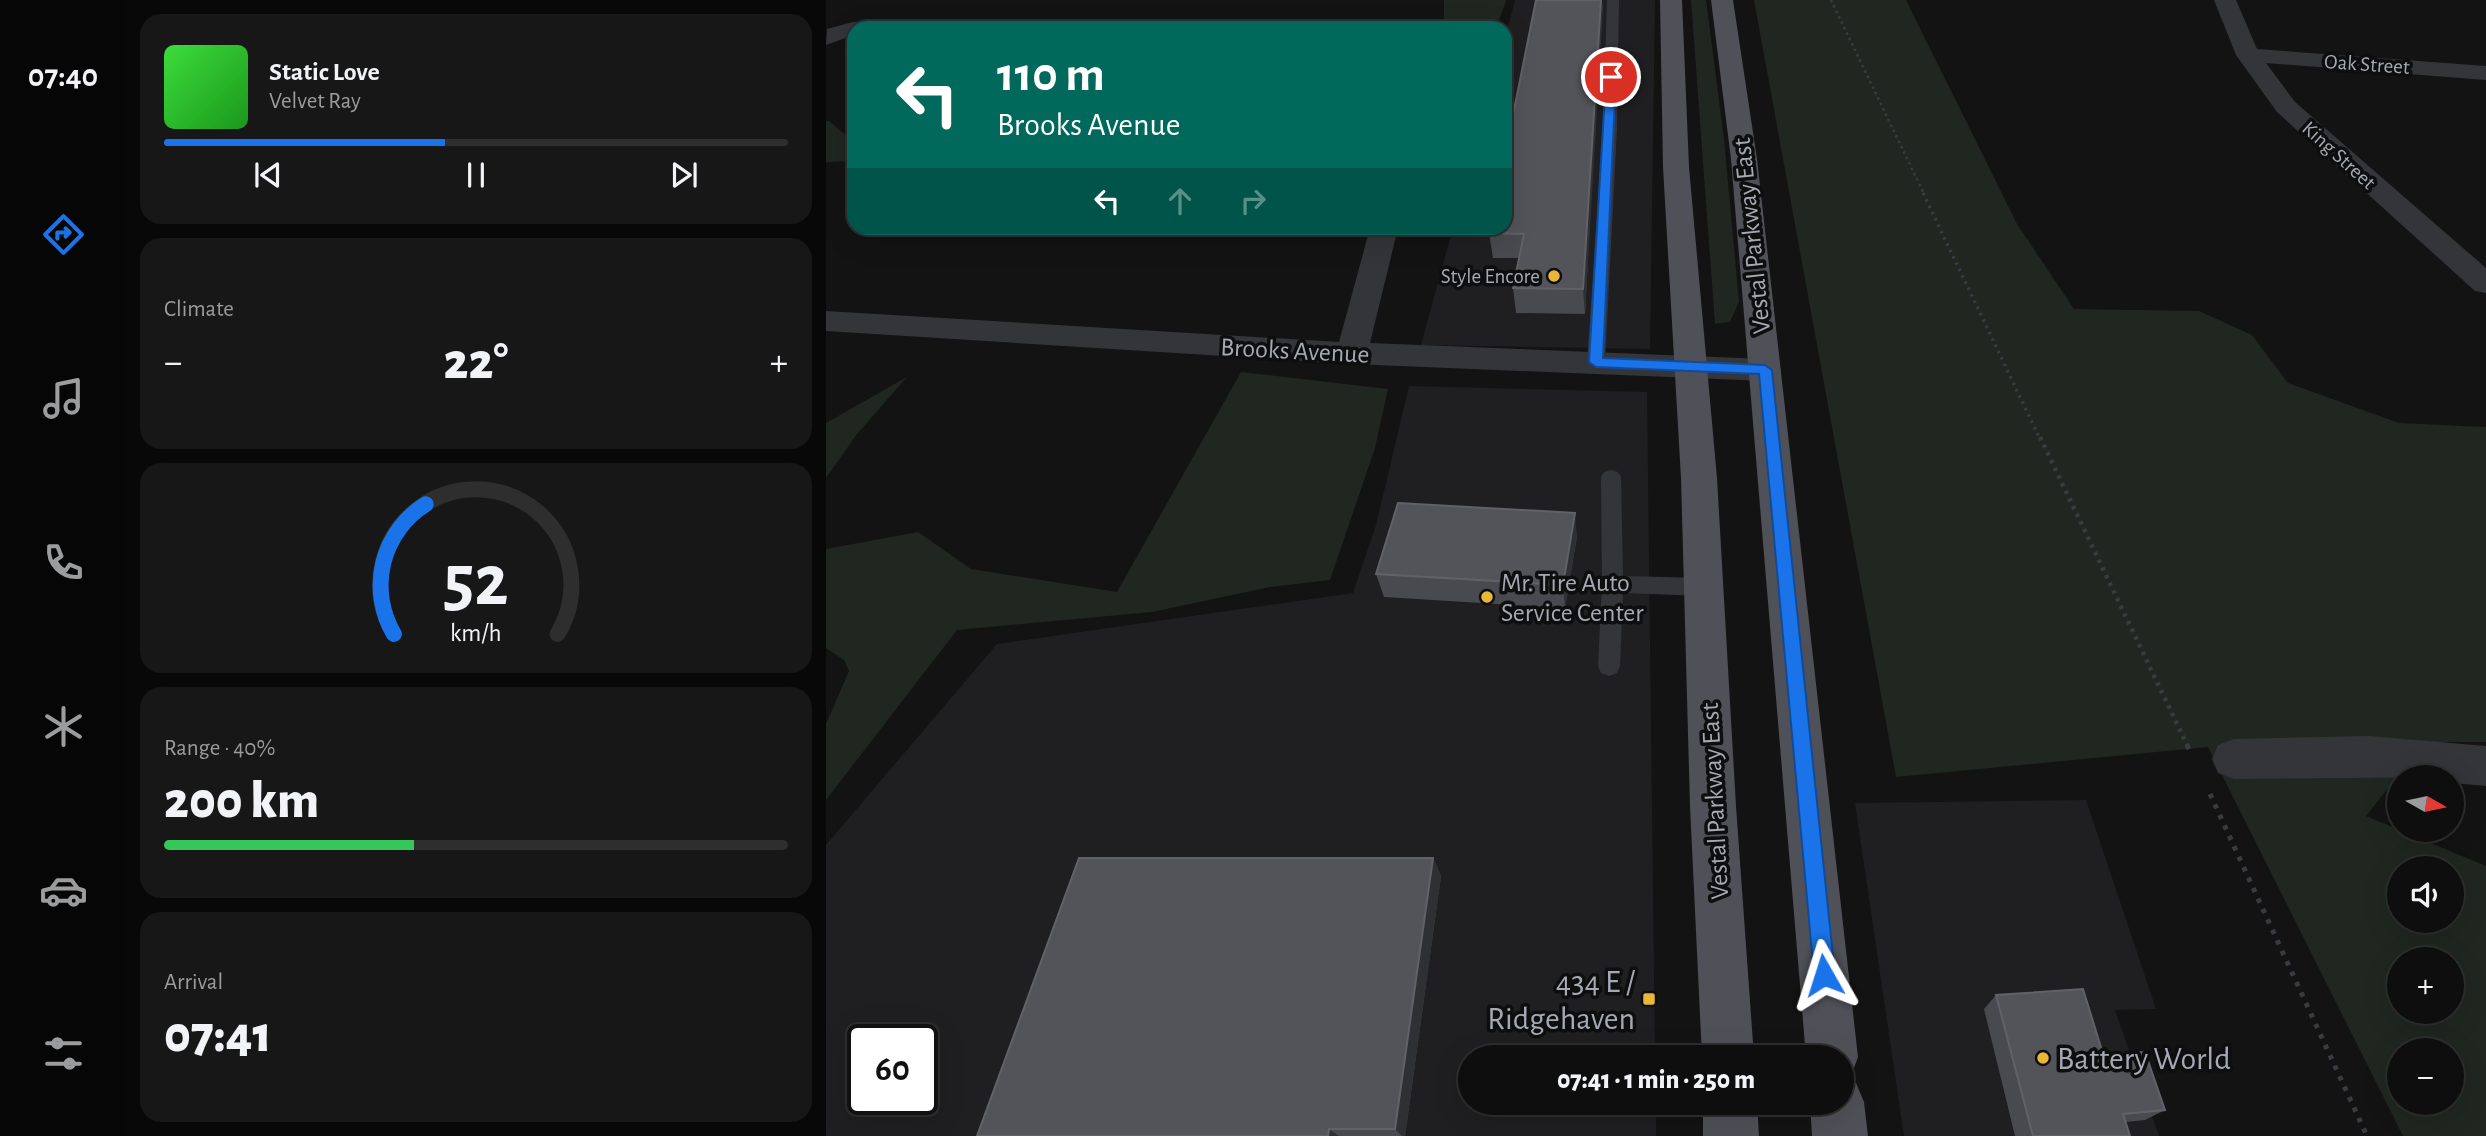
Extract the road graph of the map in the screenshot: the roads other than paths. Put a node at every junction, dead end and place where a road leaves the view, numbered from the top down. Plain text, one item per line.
1 (1613, 0) edge
2 (1671, 0) edge
3 (1722, 0) edge
4 (2225, 0) edge
5 (847, 28) edge
6 (826, 38) edge
7 (2248, 55) junction
8 (2486, 73) edge
9 (1382, 235) edge
10 (2486, 284) edge
11 (826, 321) edge
12 (1352, 353) junction
13 (1596, 362) junction
14 (1690, 366) junction
15 (1765, 370) junction
16 (1612, 477) dead end
17 (1613, 584) junction
18 (1702, 587) junction
19 (1609, 666) dead end
20 (2486, 766) edge
21 (2212, 770) road end
22 (1727, 1045) edge
23 (1831, 1045) edge
24 (1730, 1115) edge
25 (1838, 1115) edge
26 (1731, 1136) edge
27 (1840, 1136) edge

1 - 13 lane
2 - 14 main road, Vestal Parkway East
3 - 15 main road, Vestal Parkway East
4 - 7 street, King Street
5 - 6 street
7 - 8 street, Oak Street
7 - 10 street, King Street
9 - 12 street
11 - 12 street, Brooks Avenue
12 - 13 street, Brooks Avenue
13 - 14 street, Brooks Avenue
14 - 15 street, Brooks Avenue
14 - 18 main road, Vestal Parkway East
15 - 23 main road, Vestal Parkway East
16 - 17 lane
17 - 18 lane
17 - 19 lane
18 - 22 main road, Vestal Parkway East
20 - 21 street
24 - 26 main road
25 - 27 main road

